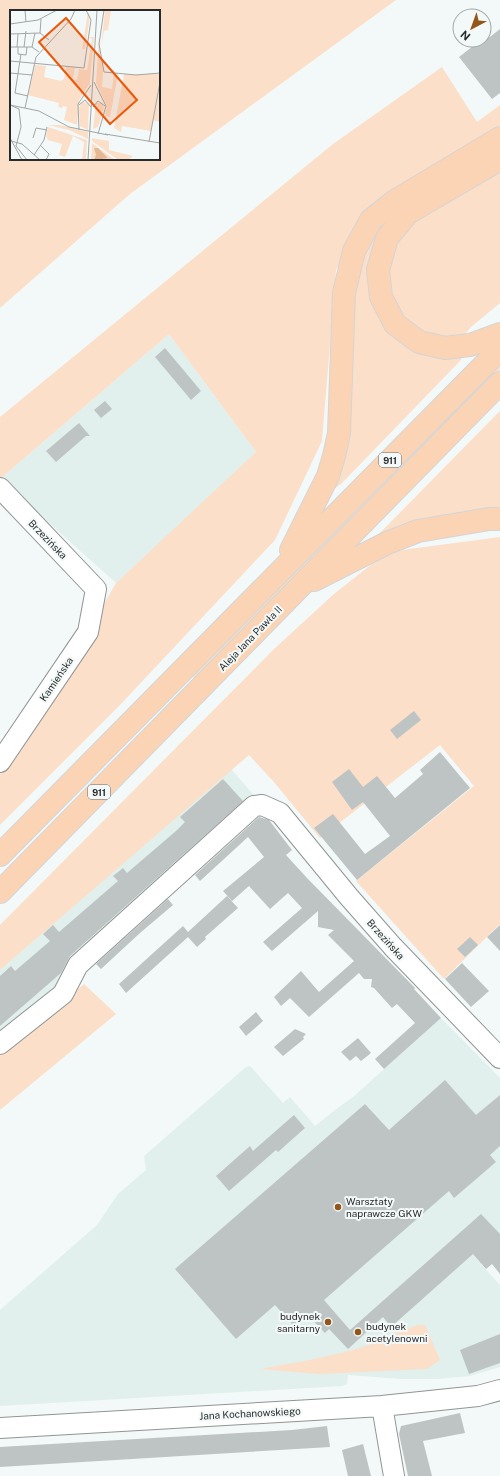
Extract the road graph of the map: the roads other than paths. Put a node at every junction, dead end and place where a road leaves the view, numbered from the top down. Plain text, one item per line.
1 (500, 138) edge
2 (500, 159) edge
3 (500, 334) edge
4 (500, 349) edge
5 (500, 383) edge
6 (0, 488) edge
7 (500, 519) edge
8 (280, 571) junction
9 (299, 588) junction
10 (96, 589) joint
11 (0, 762) edge
12 (0, 855) edge
13 (0, 892) edge
14 (0, 1044) edge
15 (500, 1058) edge
16 (500, 1390) edge
17 (382, 1406) junction
18 (0, 1428) edge
19 (394, 1476) edge

1 - 8 main road
2 - 3 main road
4 - 8 main road, 911
5 - 9 main road, Aleja Jana Pawła II / 911
6 - 10 street, Brzezińska
7 - 9 main road
8 - 12 main road, 911
9 - 13 main road, Aleja Jana Pawła II / 911
10 - 11 street, Kamieńska
14 - 15 street, Brzezińska
16 - 17 street, Jana Kochanowskiego
17 - 18 street, Jana Kochanowskiego
17 - 19 street

